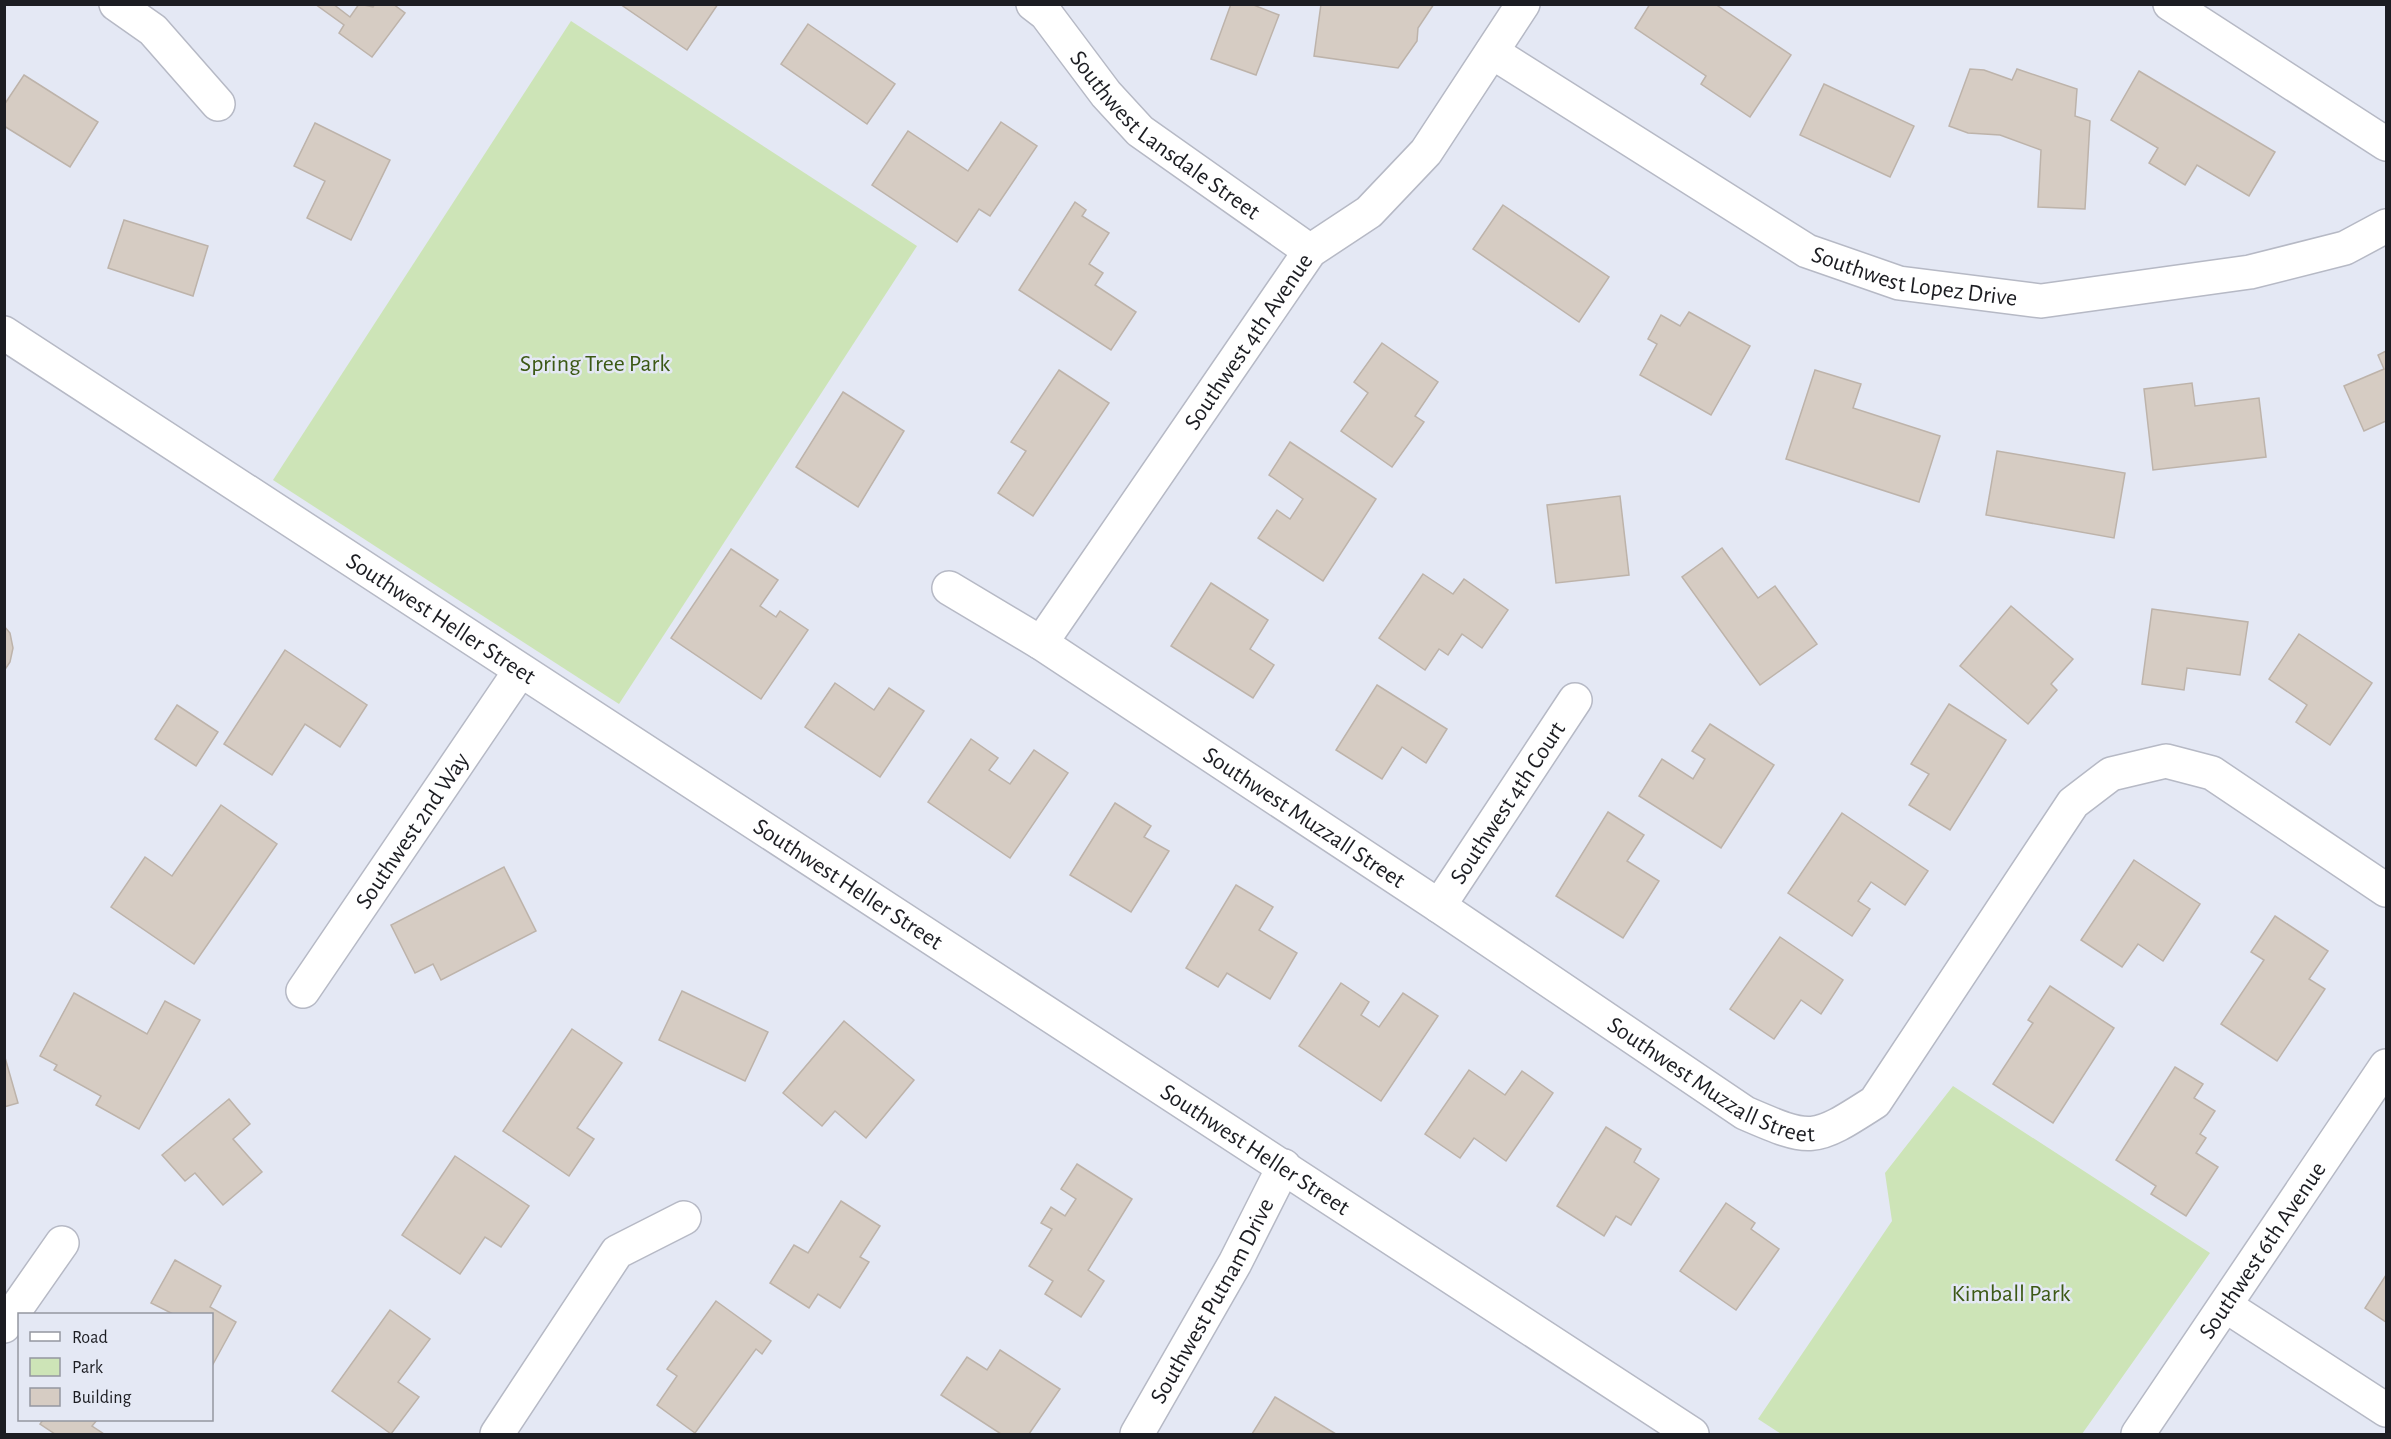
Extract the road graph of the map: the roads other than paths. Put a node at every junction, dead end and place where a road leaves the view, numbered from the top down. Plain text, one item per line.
1 (116, 4) edge
2 (1033, 4) edge
3 (1523, 4) edge
4 (2170, 4) edge
5 (1492, 52) junction
6 (218, 104) dead end
7 (2386, 144) edge
8 (2386, 226) edge
9 (1310, 250) junction
10 (4, 333) edge
11 (949, 588) dead end
12 (1041, 643) junction
13 (520, 671) junction
14 (1575, 700) dead end
15 (2386, 890) edge
16 (1439, 906) junction
17 (303, 991) dead end
18 (2386, 1066) edge
19 (1284, 1166) junction
20 (684, 1218) dead end
21 (62, 1243) dead end
22 (2226, 1306) junction
23 (4, 1326) edge
24 (2386, 1410) edge
25 (496, 1434) edge
26 (1137, 1434) edge
27 (1692, 1434) edge
28 (2138, 1434) edge

1 - 6 street
2 - 9 street, Southwest Lansdale Street
3 - 5 street, Southwest 4th Avenue
4 - 7 street
5 - 8 street, Southwest Lopez Drive
5 - 9 street, Southwest 4th Avenue
9 - 12 street, Southwest 4th Avenue
10 - 13 street, Southwest Heller Street
11 - 12 street, Southwest Muzzall Street
12 - 16 street, Southwest Muzzall Street
13 - 17 street, Southwest 2nd Way
13 - 19 street, Southwest Heller Street
14 - 16 street, Southwest 4th Court
15 - 16 street, Southwest Muzzall Street
18 - 22 street, Southwest 6th Avenue
19 - 26 street, Southwest Putnam Drive
19 - 27 street, Southwest Heller Street
20 - 25 street
21 - 23 street
22 - 24 street
22 - 28 street, Southwest 6th Avenue

